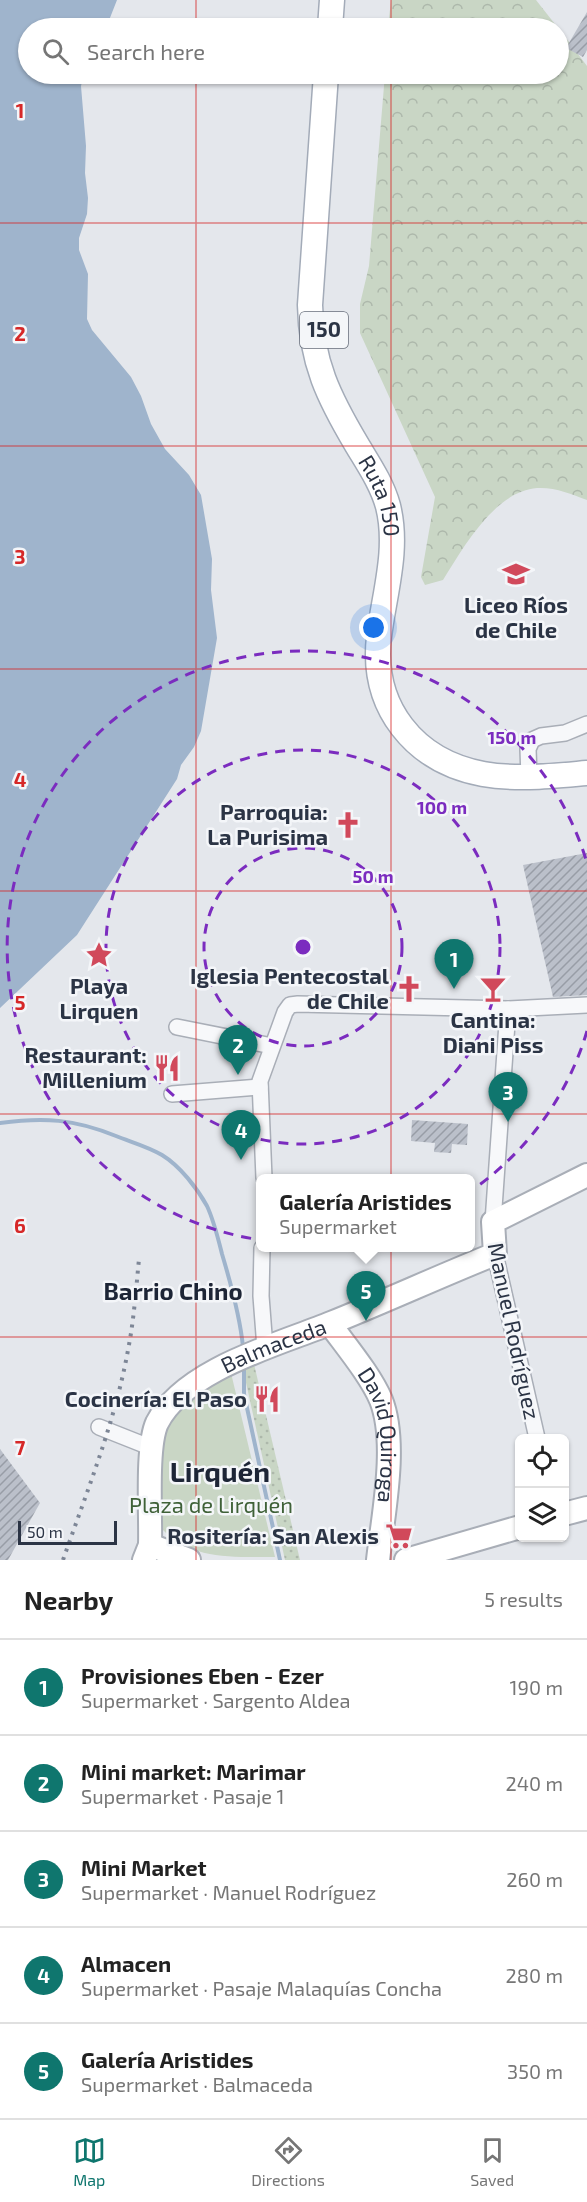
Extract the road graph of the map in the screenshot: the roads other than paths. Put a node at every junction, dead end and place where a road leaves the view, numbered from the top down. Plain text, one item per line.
1 (332, 0) edge
2 (344, 0) edge
3 (331, 18) edge
4 (343, 18) edge
5 (325, 84) edge
6 (338, 84) edge
7 (587, 724) edge
8 (587, 758) edge
9 (529, 770) junction
10 (587, 773) edge
11 (587, 1005) edge
12 (508, 1008) junction
13 (177, 1027) dead end
14 (272, 1046) junction
15 (260, 1087) junction
16 (172, 1094) dead end
17 (264, 1174) edge
18 (587, 1174) edge
19 (493, 1222) junction
20 (262, 1252) edge
21 (495, 1254) junction
22 (330, 1324) junction
23 (258, 1351) junction
24 (99, 1427) dead end
25 (536, 1434) edge
26 (152, 1448) junction
27 (587, 1508) edge
28 (569, 1513) edge
29 (515, 1528) edge
30 (147, 1553) edge
31 (189, 1560) edge
32 (378, 1560) edge
33 (406, 1560) edge

1 - 3 main road
2 - 4 main road
5 - 9 main road, Ruta 150 / 150
6 - 9 main road, Ruta 150 / 150
7 - 9 street
8 - 9 main road, Ruta 150 / 150
9 - 10 main road, Ruta 150 / 150
11 - 12 street
12 - 14 street
12 - 19 street, Manuel Rodríguez
13 - 14 street
14 - 15 street
15 - 16 street
15 - 17 street
18 - 19 street
19 - 21 street, Manuel Rodríguez
20 - 23 street
21 - 22 street, Balmaceda
21 - 25 street, Manuel Rodríguez
22 - 23 street, Balmaceda
22 - 32 street, David Quiroga
23 - 26 street, Balmaceda
24 - 26 street
26 - 30 street, Balmaceda
27 - 28 street
29 - 33 street
30 - 31 street

